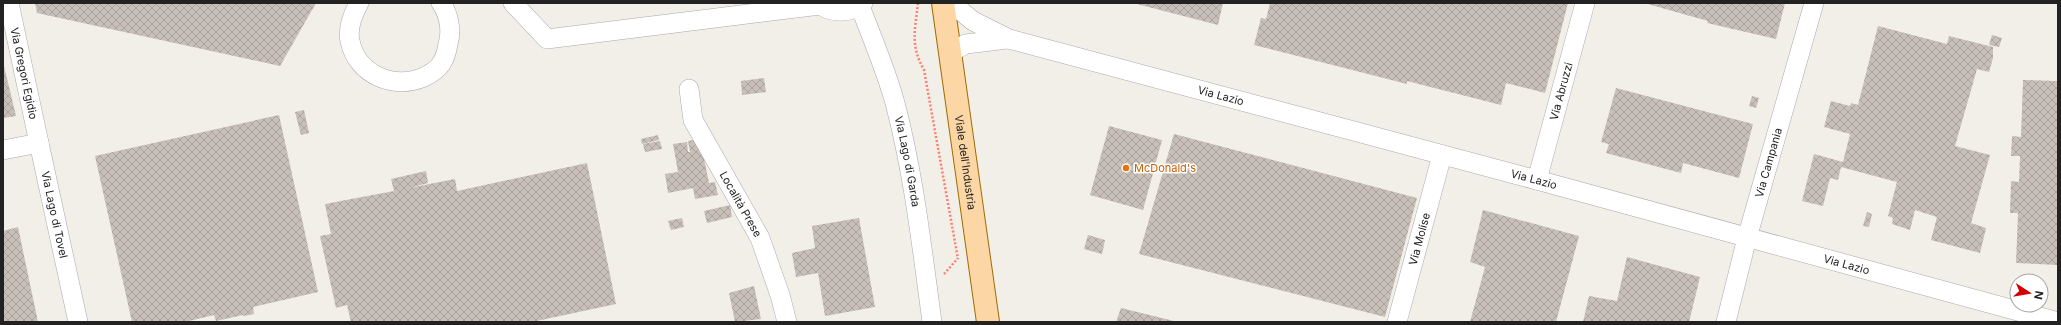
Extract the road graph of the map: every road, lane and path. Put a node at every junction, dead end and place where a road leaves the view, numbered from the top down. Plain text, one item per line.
1 (9, 3) edge
2 (359, 3) edge
3 (441, 3) edge
4 (513, 3) edge
5 (918, 3) edge
6 (943, 3) edge
7 (951, 3) edge
8 (1585, 3) edge
9 (1814, 3) edge
10 (819, 4) edge
11 (862, 5) edge
12 (1009, 39) junction
13 (949, 53) junction
14 (689, 89) dead end
15 (40, 143) junction
16 (3, 150) edge
17 (1442, 155) junction
18 (1537, 180) junction
19 (1746, 238) junction
20 (960, 265) dead end
21 (78, 322) edge
22 (788, 322) edge
23 (932, 322) edge
24 (988, 322) edge
25 (1397, 322) edge
26 (1726, 322) edge
27 (2058, 322) edge

1 - 15 street, Via Gregori Egidio
2 - 3 street
4 - 10 street
5 - 20 path
6 - 13 main road, Viale dell'Industria
7 - 12 street
8 - 18 street, Via Abruzzi
9 - 19 street, Via Campania
10 - 11 street
11 - 23 street, Via Lago di Garda
12 - 13 street
12 - 17 street, Via Lazio
13 - 24 main road, Viale dell'Industria
14 - 22 street, Località Prese
15 - 16 street
15 - 21 street, Via Lago di Tovel
17 - 18 street, Via Lazio
17 - 25 street, Via Molise
18 - 19 street, Via Lazio
19 - 26 street, Via Campania
19 - 27 street, Via Lazio

